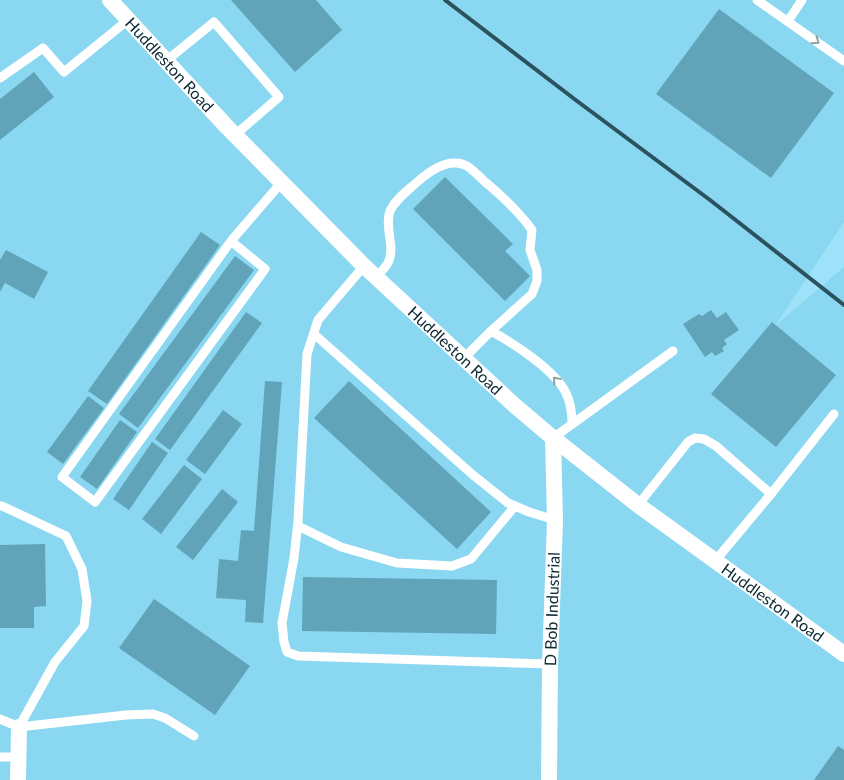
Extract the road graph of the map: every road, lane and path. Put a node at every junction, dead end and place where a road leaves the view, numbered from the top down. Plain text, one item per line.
1 (110, 0) edge
2 (757, 0) edge
3 (802, 0) edge
4 (128, 20) junction
5 (788, 21) junction
6 (844, 60) edge
7 (166, 61) junction
8 (0, 78) edge
9 (235, 135) junction
10 (281, 183) junction
11 (231, 241) junction
12 (364, 266) junction
13 (376, 278) junction
14 (491, 331) junction
15 (314, 334) junction
16 (673, 351) dead end
17 (464, 358) junction
18 (834, 414) dead end
19 (572, 424) junction
20 (553, 438) junction
21 (771, 494) junction
22 (638, 505) junction
23 (0, 506) edge
24 (515, 506) junction
25 (555, 520) junction
26 (298, 526) junction
27 (715, 561) junction
28 (844, 654) edge
29 (550, 664) junction
30 (0, 719) edge
31 (19, 726) junction
32 (194, 736) dead end
33 (0, 757) edge
34 (18, 757) junction
35 (18, 780) edge
36 (549, 780) edge

1 - 4 street, Huddleston Road
2 - 5 lane
3 - 5 lane
4 - 7 street, Huddleston Road
4 - 8 lane
5 -> 6 lane
7 - 9 street, Huddleston Road
7 - 9 lane
9 - 10 street, Huddleston Road
10 - 11 lane
10 - 12 street, Huddleston Road
11 - 11 lane
12 - 13 street, Huddleston Road
12 - 15 lane
13 - 14 lane
13 - 17 street, Huddleston Road
14 - 17 lane
19 -> 14 lane
15 - 24 lane
15 - 26 lane
16 - 19 lane
17 - 20 street, Huddleston Road
18 - 21 lane
19 - 20 lane
20 - 22 street, Huddleston Road
20 - 25 street, D Bob Industrial
21 - 22 lane
21 - 27 lane
22 - 27 street, Huddleston Road
23 - 31 lane
24 - 25 lane
24 - 26 lane
25 - 29 street, D Bob Industrial
26 - 29 lane
27 - 28 street, Huddleston Road
29 - 36 street, D Bob Industrial
30 - 31 lane
31 - 32 lane
31 - 34 street
33 - 34 lane
34 - 35 street

